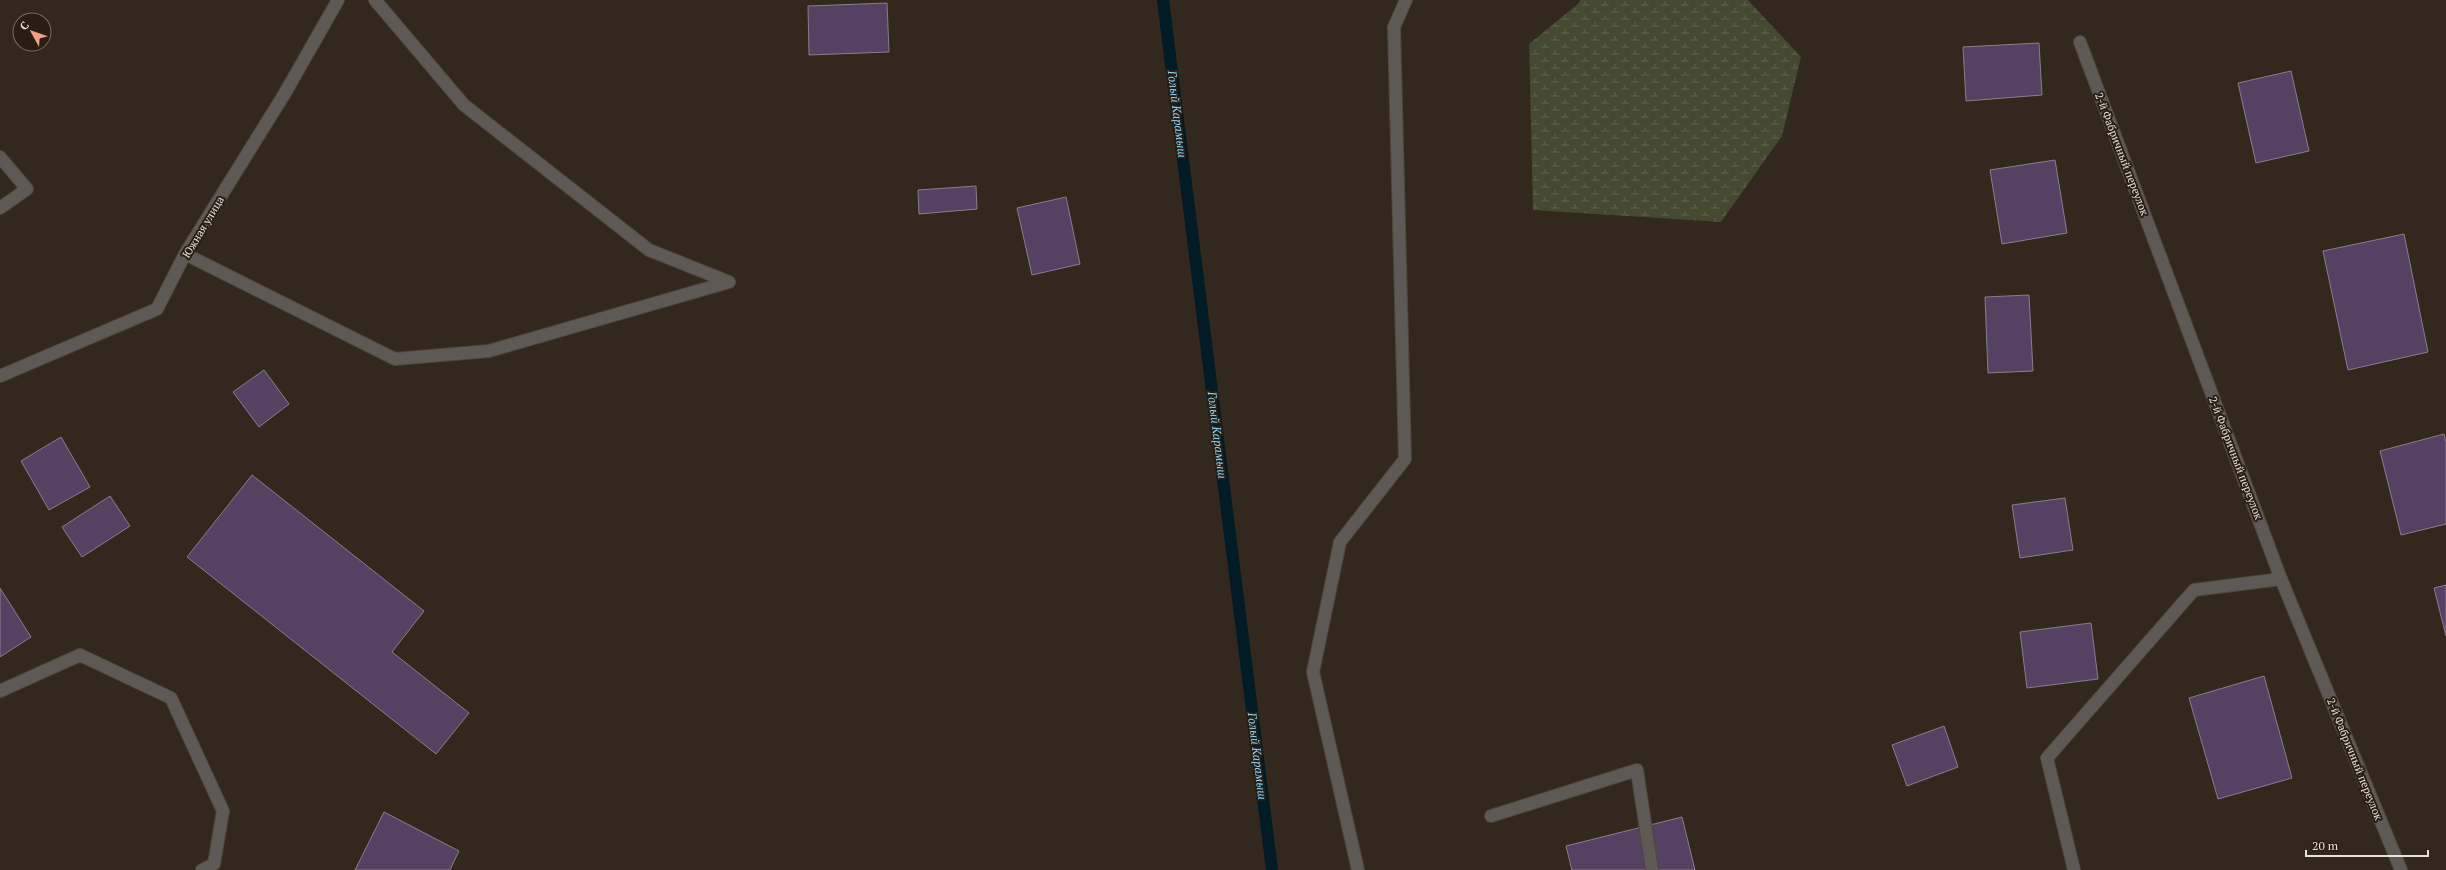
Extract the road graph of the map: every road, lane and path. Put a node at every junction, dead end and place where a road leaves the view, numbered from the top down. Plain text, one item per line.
1 (338, 0) edge
2 (375, 0) edge
3 (1406, 0) edge
4 (2080, 42) dead end
5 (0, 157) edge
6 (0, 208) edge
7 (185, 254) junction
8 (0, 376) edge
9 (2281, 579) junction
10 (0, 691) edge
11 (1492, 816) dead end
12 (202, 870) edge
13 (1358, 870) edge
14 (1652, 870) edge
15 (2074, 870) edge
16 (2401, 870) edge

1 - 7 street, Южная улица
2 - 7 street
3 - 13 street
4 - 9 street, 2-й Фабричный переулок
5 - 6 street
7 - 8 street, Южная улица
9 - 15 street
9 - 16 street, 2-й Фабричный переулок
10 - 12 street
11 - 14 street

